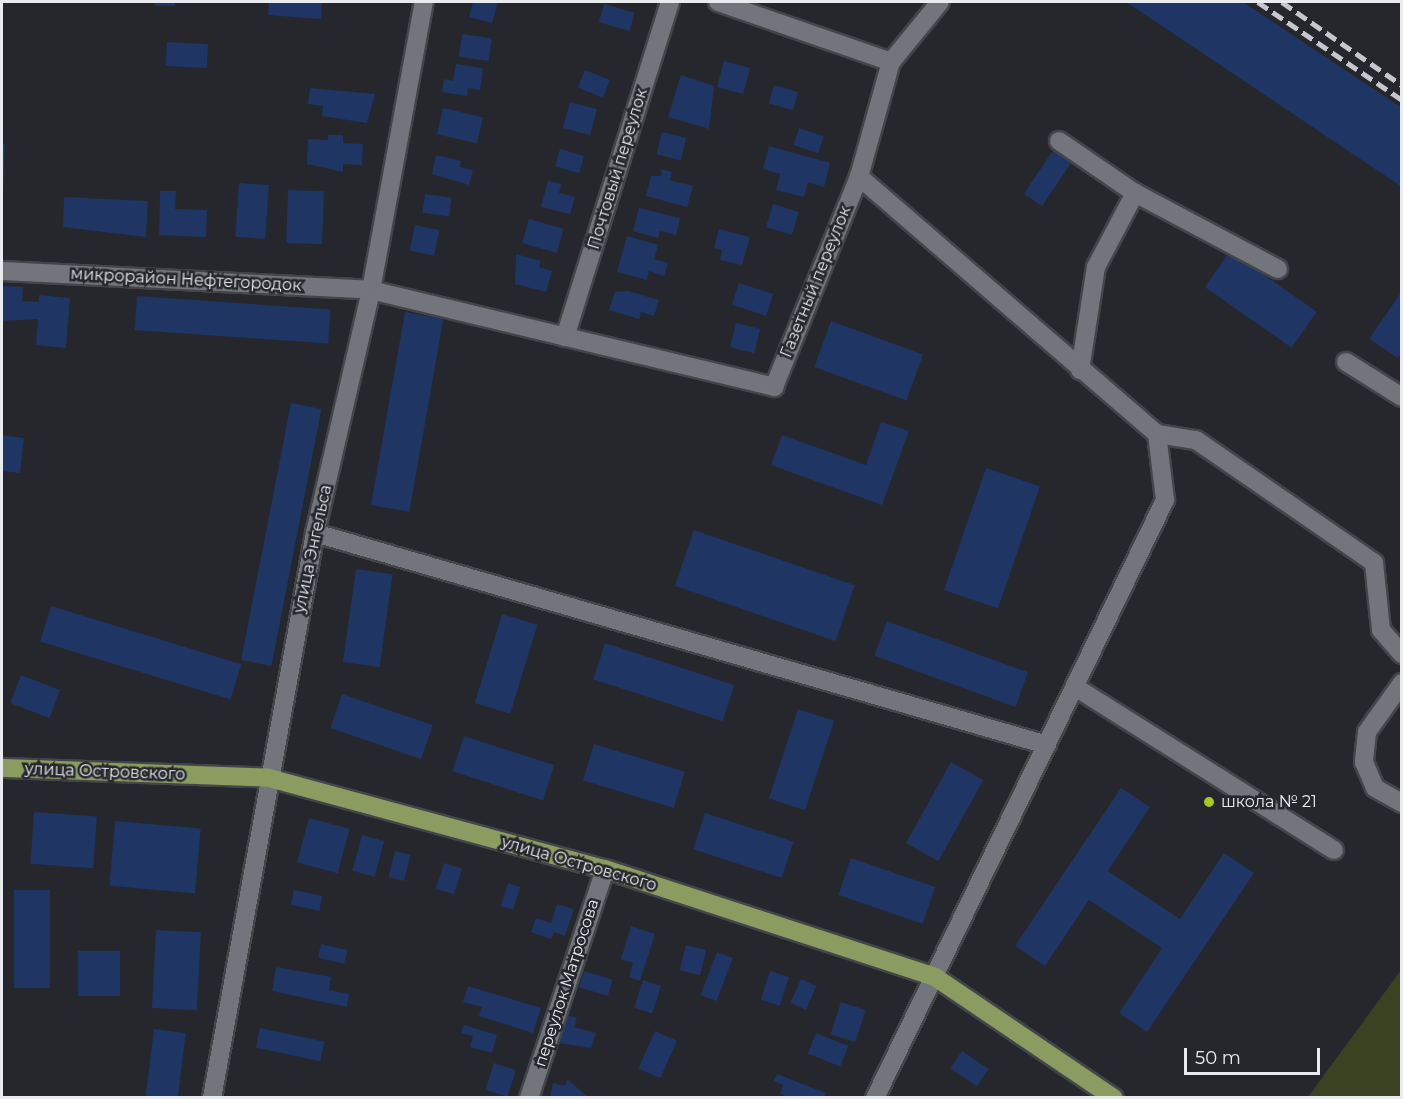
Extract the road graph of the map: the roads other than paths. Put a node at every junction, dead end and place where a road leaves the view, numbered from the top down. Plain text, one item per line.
1 (424, 2) edge
2 (670, 2) edge
3 (718, 2) edge
4 (940, 2) edge
5 (891, 62) junction
6 (1059, 141) dead end
7 (859, 177) junction
8 (1135, 193) junction
9 (1278, 269) dead end
10 (2, 271) edge
11 (371, 290) junction
12 (565, 337) junction
13 (1346, 362) dead end
14 (1080, 370) junction
15 (774, 387) joint
16 (1401, 397) edge
17 (1158, 434) junction
18 (315, 533) junction
19 (1401, 654) edge
20 (1401, 683) edge
21 (1075, 687) junction
22 (1047, 745) junction
23 (2, 768) edge
24 (269, 778) junction
25 (1401, 802) edge
26 (1334, 850) dead end
27 (605, 869) junction
28 (935, 977) junction
29 (212, 1098) edge
30 (529, 1098) edge
31 (875, 1098) edge
32 (1114, 1098) edge

1 - 11 street, улица Энгельса
2 - 12 street, Почтовый переулок
3 - 5 street
4 - 5 street
5 - 7 street, Газетный переулок
6 - 8 street
7 - 14 street
7 - 15 street, Газетный переулок
8 - 9 street
8 - 14 street
10 - 11 street, микрорайон Нефтегородок
11 - 12 street, микрорайон Нефтегородок
11 - 18 street, улица Энгельса
12 - 15 street, микрорайон Нефтегородок
13 - 16 street
14 - 17 street
17 - 19 street
17 - 21 street
18 - 22 street
18 - 24 street, улица Энгельса
20 - 25 street
21 - 22 street
21 - 26 street
22 - 28 street
23 - 24 main road, улица Островского
24 - 27 main road, улица Островского
24 - 29 street, улица Энгельса
27 - 28 main road, улица Островского
27 - 30 street, переулок Матросова
28 - 31 street
28 - 32 main road, улица Островского

